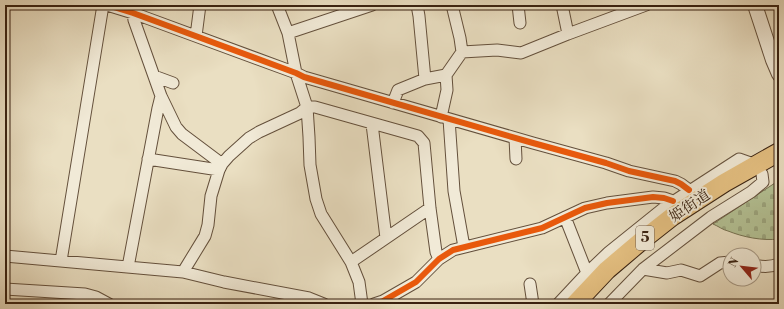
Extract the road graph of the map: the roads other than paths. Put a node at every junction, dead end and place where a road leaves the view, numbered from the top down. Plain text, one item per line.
1 (103, 5) edge
2 (107, 5) edge
3 (200, 5) edge
4 (277, 5) edge
5 (372, 5) edge
6 (417, 5) edge
7 (452, 5) edge
8 (518, 5) edge
9 (562, 5) edge
10 (646, 5) edge
11 (756, 5) edge
12 (133, 13) junction
13 (520, 23) dead end
14 (288, 33) junction
15 (568, 34) junction
16 (196, 36) junction
17 (462, 52) junction
18 (296, 73) junction
19 (779, 74) edge
20 (446, 75) junction
21 (154, 76) junction
22 (425, 79) junction
23 (173, 83) dead end
24 (161, 96) junction
25 (392, 103) junction
26 (307, 107) junction
27 (445, 118) junction
28 (372, 124) junction
29 (515, 138) junction
30 (779, 152) edge
31 (148, 159) junction
32 (516, 159) dead end
33 (779, 159) edge
34 (220, 167) junction
35 (759, 170) junction
36 (727, 188) junction
37 (690, 190) junction
38 (673, 201) junction
39 (430, 208) junction
40 (564, 217) junction
41 (386, 238) junction
42 (464, 247) junction
43 (5, 256) edge
44 (439, 259) junction
45 (61, 261) junction
46 (351, 262) junction
47 (722, 263) edge
48 (779, 264) edge
49 (128, 267) junction
50 (762, 267) edge
51 (643, 269) junction
52 (183, 272) junction
53 (587, 274) junction
54 (530, 284) dead end
55 (5, 290) edge
56 (109, 304) edge
57 (324, 304) edge
58 (362, 304) edge
59 (374, 304) edge
60 (533, 304) edge
61 (558, 304) edge
62 (575, 304) edge
63 (589, 304) edge
64 (609, 304) edge

1 - 45 street
2 - 12 street
3 - 16 street
4 - 14 street
5 - 14 street
6 - 22 street
7 - 17 street
8 - 13 street
9 - 15 street
10 - 15 street
11 - 19 street
12 - 16 street
12 - 21 street
14 - 18 street
15 - 17 street
16 - 18 street
17 - 20 street
18 - 25 street
18 - 26 street
20 - 22 street
20 - 27 street
21 - 23 street
21 - 24 street
22 - 25 street
24 - 31 street
24 - 34 street
25 - 27 street
26 - 28 street
26 - 34 street
26 - 46 street
27 - 29 street
27 - 42 street
28 - 39 street
28 - 41 street
29 - 32 street
29 - 37 street
30 - 35 main road, 姫街道 / 5
31 - 34 street
31 - 49 street
33 - 35 main road, 姫街道 / 5
34 - 52 street
35 - 36 main road, 姫街道 / 5
35 - 37 street
35 - 51 street
36 - 62 main road, 姫街道 / 5
36 - 63 main road, 姫街道 / 5
37 - 38 street
38 - 40 street
38 - 53 street
39 - 41 street
39 - 44 street
40 - 42 street
40 - 53 street
41 - 46 street
42 - 44 street
43 - 45 street
44 - 59 street
45 - 49 street
46 - 58 street
47 - 51 street
48 - 50 street
49 - 52 street
51 - 64 street
52 - 57 street
53 - 61 street
54 - 60 street
55 - 56 street

